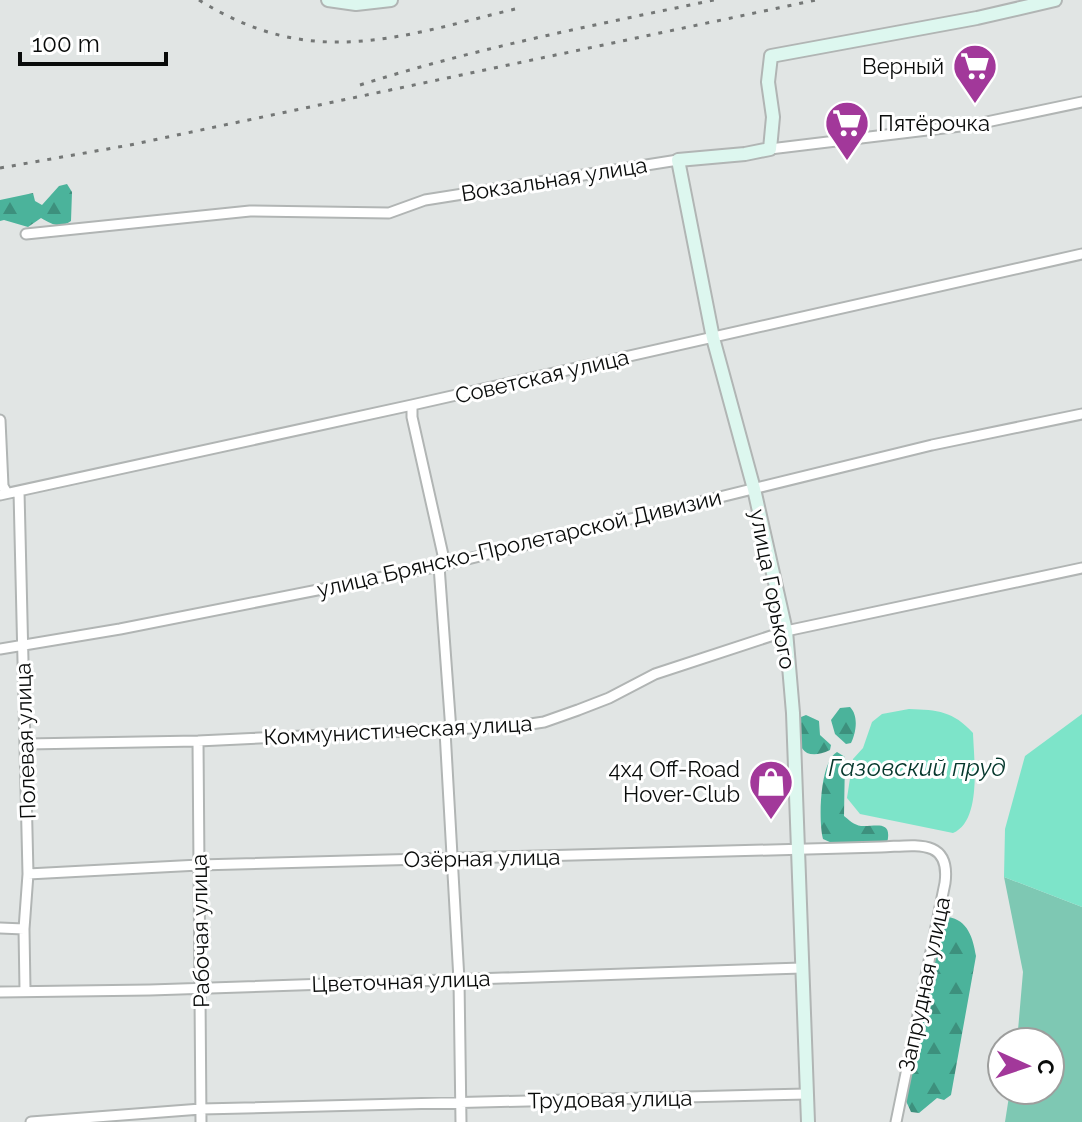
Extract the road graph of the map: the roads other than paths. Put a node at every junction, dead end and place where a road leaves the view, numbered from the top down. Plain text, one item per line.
1 (328, 0) edge
2 (391, 0) edge
3 (1055, 0) edge
4 (1082, 102) edge
5 (770, 149) junction
6 (678, 160) junction
7 (26, 234) dead end
8 (1082, 254) edge
9 (713, 338) junction
10 (412, 405) junction
11 (1082, 414) edge
12 (0, 420) edge
13 (754, 489) junction
14 (19, 491) junction
15 (4, 494) edge
16 (439, 566) junction
17 (1082, 568) edge
18 (786, 631) junction
19 (23, 644) junction
20 (0, 649) edge
21 (448, 731) junction
22 (198, 741) junction
23 (26, 744) junction
24 (935, 849) joint
25 (797, 851) junction
26 (452, 859) junction
27 (199, 865) junction
28 (28, 874) junction
29 (0, 928) edge
30 (24, 929) junction
31 (802, 968) junction
32 (459, 980) junction
33 (200, 986) junction
34 (25, 990) junction
35 (0, 992) edge
36 (807, 1094) junction
37 (461, 1103) junction
38 (201, 1109) junction
39 (31, 1122) edge
40 (201, 1122) edge
41 (461, 1122) edge
42 (808, 1122) edge
43 (896, 1122) edge

1 - 2 street
3 - 5 street
4 - 5 street, Вокзальная улица
5 - 6 street, Вокзальная улица
6 - 7 street, Вокзальная улица
6 - 9 street, улица Горького
8 - 9 street, Советская улица
9 - 10 street, Советская улица
9 - 13 street, улица Горького
10 - 14 street, Советская улица
10 - 16 street
11 - 13 street, улица Брянско-Пролетарской Дивизии
12 - 15 street
13 - 16 street, улица Брянско-Пролетарской Дивизии
13 - 18 street, улица Горького
14 - 15 street, Советская улица
14 - 19 street, Полевая улица
16 - 19 street, улица Брянско-Пролетарской Дивизии
16 - 21 street
17 - 18 street, Коммунистическая улица
18 - 21 street, Коммунистическая улица
18 - 25 street, улица Горького
19 - 20 street, улица Брянско-Пролетарской Дивизии
19 - 23 street, Полевая улица
21 - 22 street, Коммунистическая улица
21 - 26 street
22 - 23 street, Коммунистическая улица
22 - 27 street, Рабочая улица
23 - 28 street, Полевая улица
24 - 25 street, Озёрная улица
24 - 43 street, Запрудная улица
25 - 26 street, Озёрная улица
25 - 31 street, улица Горького
26 - 27 street, Озёрная улица
26 - 32 street
27 - 28 street, Озёрная улица
27 - 33 street, Рабочая улица
28 - 30 street, Полевая улица
29 - 30 street
30 - 34 street, Полевая улица
31 - 32 street, Цветочная улица
31 - 36 street, улица Горького
32 - 33 street, Цветочная улица
32 - 37 street
33 - 34 street, Цветочная улица
33 - 38 street, Рабочая улица
34 - 35 street, Цветочная улица
36 - 37 street, Трудовая улица
36 - 42 street, улица Горького
37 - 38 street, Трудовая улица
37 - 41 street
38 - 39 street, Трудовая улица
38 - 40 street, Рабочая улица

